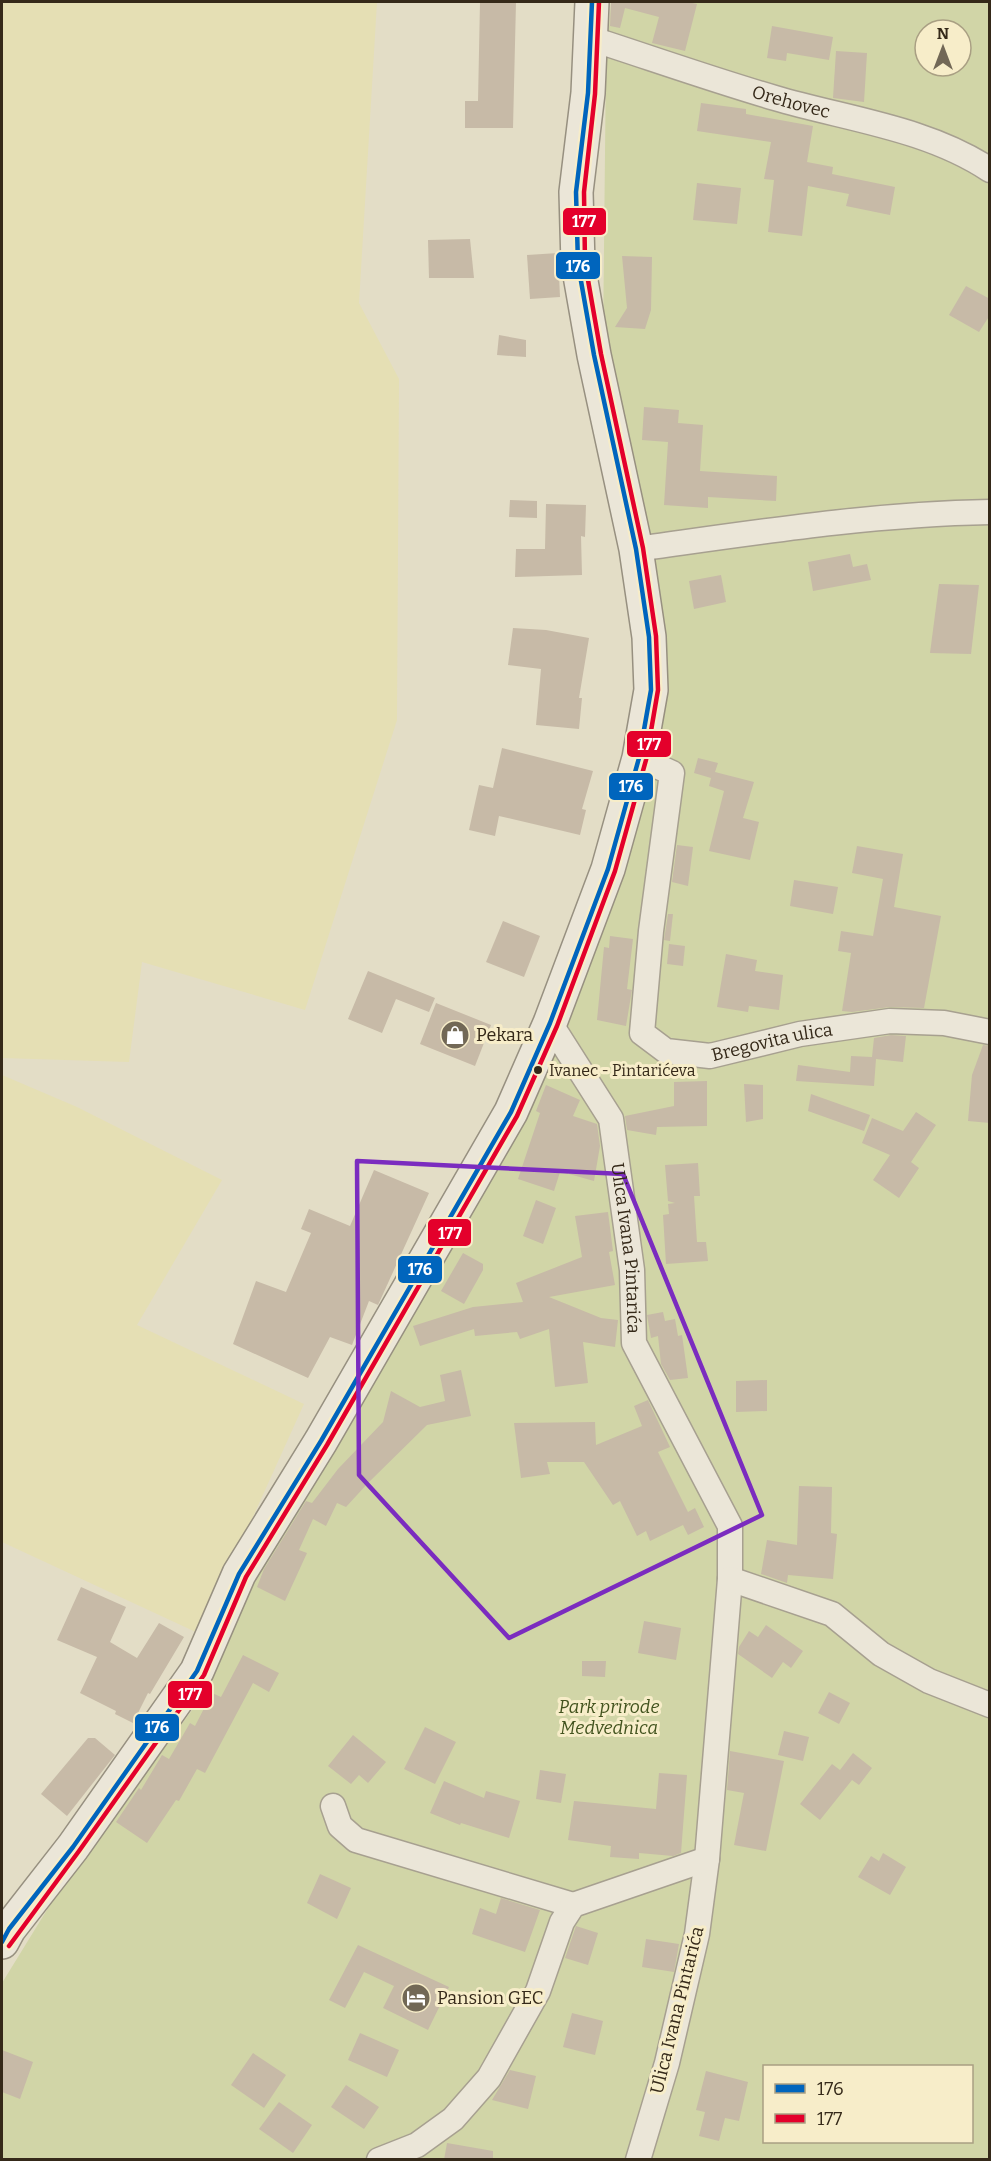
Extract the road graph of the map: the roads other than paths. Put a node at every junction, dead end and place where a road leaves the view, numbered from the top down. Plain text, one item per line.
1 (592, 2) edge
2 (589, 38) junction
3 (990, 170) edge
4 (990, 512) edge
5 (636, 549) junction
6 (639, 758) junction
7 (550, 1023) junction
8 (990, 1032) edge
9 (730, 1579) junction
10 (990, 1705) edge
11 (333, 1806) dead end
12 (706, 1858) junction
13 (573, 1905) junction
14 (2, 1942) edge
15 (379, 2160) edge
16 (638, 2160) edge

1 - 2 main road
2 - 3 street, Orehovec
2 - 5 main road
4 - 5 street
5 - 6 main road
6 - 7 main road
6 - 8 street, Bregovita ulica
7 - 9 street, Ulica Ivana Pintarića
7 - 14 main road
9 - 10 street
9 - 12 street, Ulica Ivana Pintarića
11 - 13 street
12 - 13 street
12 - 16 street, Ulica Ivana Pintarića
13 - 15 street

